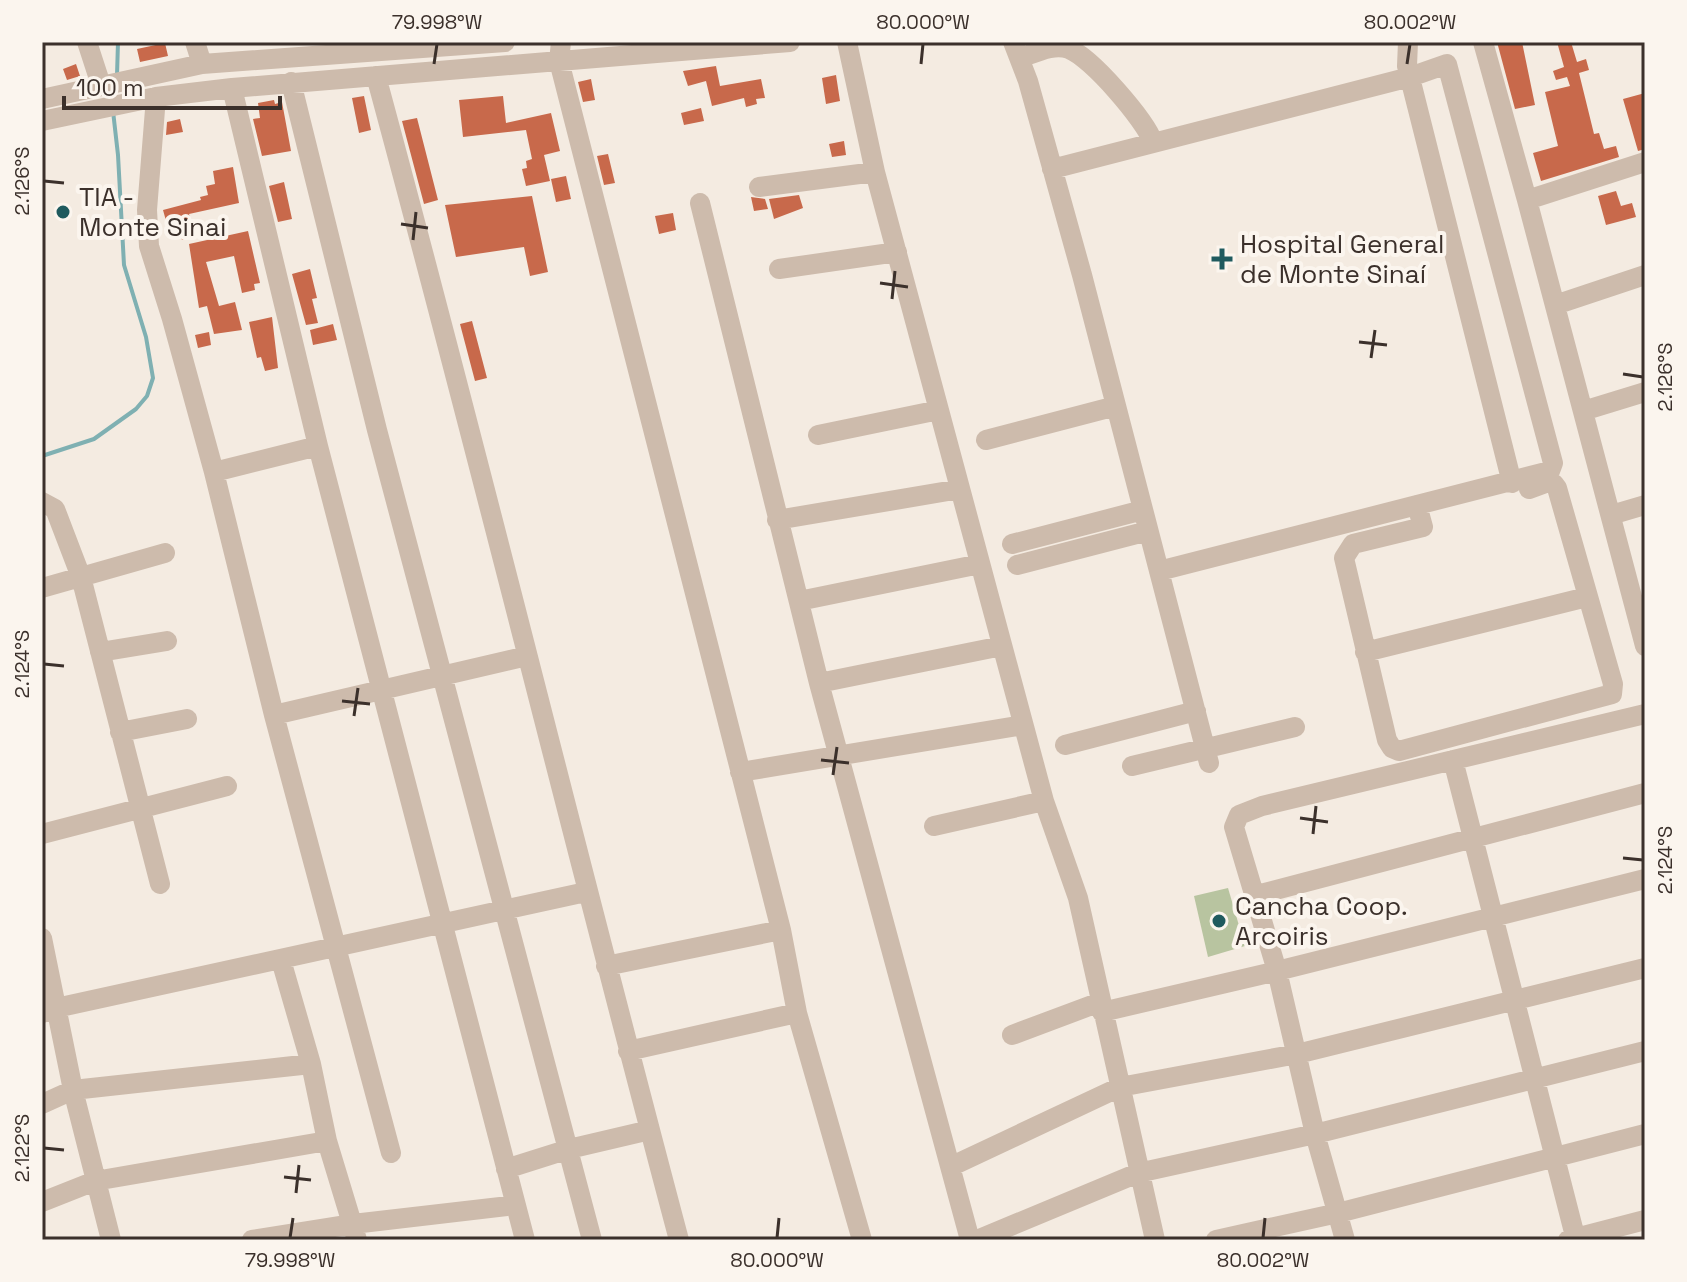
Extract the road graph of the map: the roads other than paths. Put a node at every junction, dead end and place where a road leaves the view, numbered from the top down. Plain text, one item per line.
1 (87, 42) edge
2 (195, 42) edge
3 (340, 42) edge
4 (505, 42) edge
5 (790, 42) edge
6 (847, 42) edge
7 (1391, 42) edge
8 (1408, 42) edge
9 (1483, 42) edge
10 (1074, 46) edge
11 (288, 49) edge
12 (1016, 50) edge
13 (560, 52) edge
14 (202, 64) junction
15 (1409, 71) junction
16 (376, 76) junction
17 (291, 82) junction
18 (105, 84) junction
19 (232, 88) junction
20 (150, 98) junction
21 (42, 99) edge
22 (42, 121) edge
23 (1153, 142) junction
24 (1645, 162) edge
25 (1052, 169) junction
26 (875, 172) junction
27 (759, 187) dead end
28 (1527, 200) junction
29 (700, 203) dead end
30 (897, 252) junction
31 (779, 269) dead end
32 (1645, 275) edge
33 (1555, 305) junction
34 (1645, 392) edge
35 (1116, 406) junction
36 (939, 410) junction
37 (1583, 411) junction
38 (818, 435) dead end
39 (986, 440) dead end
40 (318, 446) junction
41 (214, 472) junction
42 (1512, 483) junction
43 (960, 489) junction
44 (42, 502) edge
45 (1645, 505) edge
46 (1143, 510) junction
47 (1419, 512) junction
48 (1611, 515) junction
49 (777, 520) junction
50 (1148, 531) junction
51 (1012, 544) dead end
52 (165, 553) dead end
53 (980, 564) junction
54 (1017, 565) dead end
55 (1159, 571) junction
56 (81, 577) junction
57 (42, 588) edge
58 (799, 601) junction
59 (1588, 602) junction
60 (1641, 617) edge
61 (167, 641) dead end
62 (1002, 646) junction
63 (1645, 646) edge
64 (100, 652) junction
65 (527, 656) junction
66 (1366, 657) junction
67 (442, 675) junction
68 (819, 683) junction
69 (381, 688) junction
70 (1196, 711) junction
71 (1645, 714) edge
72 (274, 715) junction
73 (187, 719) dead end
74 (1023, 725) junction
75 (1295, 727) dead end
76 (120, 732) junction
77 (1065, 745) dead end
78 (838, 756) junction
79 (1207, 756) junction
80 (1453, 760) junction
81 (1132, 766) dead end
82 (740, 772) junction
83 (227, 786) dead end
84 (1645, 793) edge
85 (1044, 801) junction
86 (140, 809) junction
87 (934, 826) dead end
88 (42, 834) edge
89 (1472, 839) junction
90 (1645, 879) edge
91 (160, 884) dead end
92 (586, 892) junction
93 (1253, 896) junction
94 (504, 911) junction
95 (1492, 917) junction
96 (444, 924) junction
97 (781, 930) junction
98 (42, 938) edge
99 (336, 948) junction
100 (281, 960) junction
101 (606, 966) junction
102 (1645, 968) edge
103 (1277, 971) junction
104 (1513, 999) junction
105 (1101, 1007) junction
106 (49, 1010) edge
107 (797, 1013) junction
108 (1012, 1035) dead end
109 (628, 1051) junction
110 (1645, 1051) edge
111 (1297, 1054) junction
112 (311, 1064) junction
113 (1534, 1079) junction
114 (1120, 1087) junction
115 (73, 1090) junction
116 (42, 1104) edge
117 (650, 1130) junction
118 (1315, 1134) junction
119 (1645, 1134) edge
120 (327, 1141) junction
121 (569, 1149) junction
122 (391, 1153) dead end
123 (1554, 1157) junction
124 (952, 1166) junction
125 (506, 1169) junction
126 (1138, 1173) junction
127 (95, 1181) junction
128 (42, 1202) edge
129 (516, 1205) junction
130 (1338, 1213) junction
131 (1645, 1220) edge
132 (355, 1232) edge
133 (1573, 1239) edge
134 (111, 1240) edge
135 (252, 1240) edge
136 (525, 1240) edge
137 (592, 1240) edge
138 (679, 1240) edge
139 (862, 1240) edge
140 (970, 1240) edge
141 (977, 1240) edge
142 (1155, 1240) edge
143 (1216, 1240) edge
144 (1345, 1240) edge

1 - 18 street
2 - 14 street
3 - 11 street
4 - 11 street
5 - 13 street
6 - 26 street
7 - 15 street
8 - 15 street
9 - 28 street
10 - 12 street
10 - 23 street
11 - 14 street
12 - 25 street
13 - 16 street
13 - 82 street
14 - 18 street
15 - 23 street
15 - 42 street
15 - 42 street
16 - 17 street
16 - 65 street
17 - 19 street
17 - 67 street
18 - 21 street
19 - 20 street
19 - 40 street
20 - 22 street
20 - 41 street
23 - 25 street
24 - 28 street
25 - 35 street
26 - 27 street
26 - 30 street
28 - 33 street
29 - 49 street
30 - 31 street
30 - 36 street
32 - 33 street
33 - 37 street
34 - 37 street
35 - 39 street
35 - 46 street
36 - 38 street
36 - 43 street
37 - 48 street
40 - 41 street
40 - 69 street
41 - 72 street
42 - 47 street
43 - 49 street
43 - 53 street
44 - 56 street
45 - 48 street
46 - 50 street
46 - 51 street
47 - 55 street
47 - 59 street
47 - 66 street
48 - 60 street
49 - 58 street
50 - 54 street
50 - 55 street
52 - 56 street
53 - 58 street
53 - 62 street
55 - 70 street
56 - 57 street
56 - 64 street
58 - 68 street
59 - 66 street
59 - 66 street
60 - 63 street
61 - 64 street
62 - 68 street
62 - 74 street
64 - 76 street
65 - 67 street
65 - 92 street
67 - 69 street
67 - 94 street
68 - 78 street
69 - 72 street
69 - 96 street
70 - 77 street
70 - 79 street
71 - 80 street
72 - 99 street
73 - 76 street
74 - 78 street
74 - 85 street
75 - 79 street
76 - 86 street
78 - 82 street
78 - 124 street
79 - 81 street
80 - 89 street
80 - 93 street
82 - 97 street
83 - 86 street
84 - 89 street
85 - 87 street
85 - 105 street
86 - 88 street
86 - 91 street
89 - 93 street
89 - 95 street
90 - 95 street
92 - 94 street
92 - 101 street
93 - 103 street
94 - 96 street
94 - 121 street
95 - 103 street
95 - 104 street
96 - 99 street
96 - 125 street
97 - 101 street
97 - 107 street
98 - 106 street
99 - 100 street
99 - 122 street
100 - 106 street
100 - 112 street
101 - 109 street
102 - 104 street
103 - 105 street
103 - 111 street
104 - 111 street
104 - 113 street
105 - 108 street
105 - 114 street
106 - 115 street
107 - 109 street
107 - 139 street
109 - 117 street
110 - 113 street
111 - 114 street
111 - 118 street
112 - 115 street
112 - 120 street
113 - 118 street
113 - 123 street
114 - 124 street
114 - 126 street
115 - 116 street
115 - 127 street
117 - 121 street
117 - 138 street
118 - 126 street
118 - 130 street
119 - 123 street
120 - 127 street
120 - 132 street
121 - 125 street
121 - 137 street
123 - 130 street
123 - 133 street
124 - 140 street
125 - 129 street
126 - 141 street
126 - 142 street
127 - 128 street
127 - 134 street
129 - 132 street
129 - 136 street
130 - 143 street
130 - 144 street
131 - 133 street
132 - 135 street

